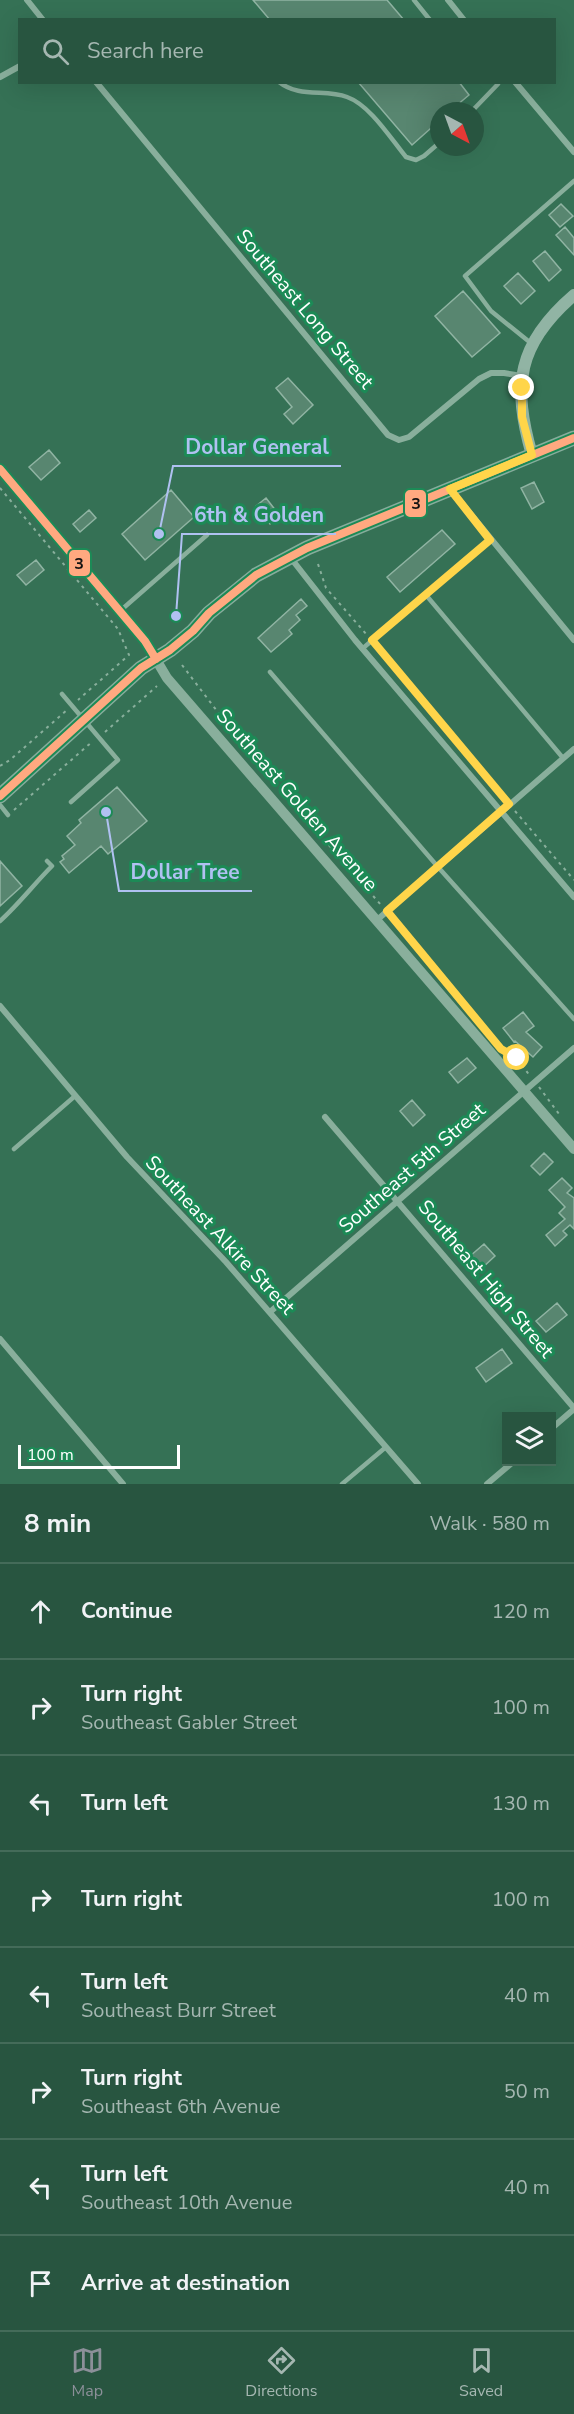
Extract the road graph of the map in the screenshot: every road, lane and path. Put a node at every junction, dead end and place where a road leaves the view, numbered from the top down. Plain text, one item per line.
1 (27, 0) edge
2 (414, 0) edge
3 (448, 0) edge
4 (41, 18) edge
5 (428, 18) edge
6 (462, 18) edge
7 (18, 67) edge
8 (0, 77) edge
9 (98, 84) edge
10 (282, 84) edge
11 (498, 84) edge
12 (517, 84) edge
13 (481, 102) edge
14 (430, 151) edge
15 (574, 152) edge
16 (574, 181) edge
17 (574, 295) edge
18 (532, 344) junction
19 (522, 376) junction
20 (574, 438) edge
21 (532, 455) junction
22 (0, 469) edge
23 (0, 488) edge
24 (450, 489) junction
25 (207, 535) dead end
26 (490, 540) junction
27 (290, 556) junction
28 (318, 564) dead end
29 (426, 595) junction
30 (120, 611) junction
31 (372, 640) junction
32 (574, 640) edge
33 (362, 649) junction
34 (129, 656) dead end
35 (156, 659) junction
36 (182, 664) dead end
37 (270, 672) dead end
38 (157, 686) dead end
39 (62, 694) dead end
40 (84, 720) junction
41 (98, 737) junction
42 (574, 749) edge
43 (563, 758) junction
44 (0, 796) edge
45 (71, 802) dead end
46 (509, 804) junction
47 (0, 805) edge
48 (501, 812) junction
49 (8, 815) joint
50 (47, 861) dead end
51 (438, 867) junction
52 (574, 880) edge
53 (574, 897) edge
54 (387, 911) junction
55 (377, 920) junction
56 (0, 921) edge
57 (456, 994) dead end
58 (0, 1006) edge
59 (574, 1019) edge
60 (574, 1048) edge
61 (501, 1049) dead end
62 (536, 1082) junction
63 (525, 1092) junction
64 (75, 1096) junction
65 (561, 1116) dead end
66 (326, 1117) dead end
67 (14, 1149) dead end
68 (574, 1149) edge
69 (399, 1202) junction
70 (270, 1312) junction
71 (0, 1339) edge
72 (574, 1409) edge
73 (556, 1425) edge
74 (386, 1447) junction
75 (507, 1466) edge
76 (123, 1484) edge
77 (342, 1484) edge
78 (418, 1484) edge
79 (487, 1484) edge

1 - 4 street
2 - 5 lane
3 - 6 street
7 - 8 street
9 - 19 street, Southeast Long Street
10 - 14 lane
11 - 13 lane
12 - 15 street
16 - 18 lane
17 - 18 main road
18 - 19 main road
19 - 21 main road
20 - 21 main road
21 - 24 main road
22 - 30 street, Southeast Golden Avenue
23 - 34 path
24 - 26 street
24 - 27 main road
25 - 30 lane
26 - 29 lane
26 - 32 street
27 - 33 street
27 - 35 main road
28 - 31 path
29 - 31 lane
29 - 43 lane
30 - 35 street, Southeast Golden Avenue
31 - 33 lane
31 - 46 path
33 - 48 street
35 - 40 main road
35 - 55 street, Southeast Golden Avenue
36 - 54 path
37 - 51 lane
38 - 41 path
39 - 40 lane
40 - 41 lane
40 - 44 main road
41 - 45 lane
41 - 49 path
42 - 43 street
43 - 46 street
46 - 48 street
46 - 52 path
47 - 49 lane
48 - 51 street
48 - 53 street
50 - 56 lane
51 - 54 street
51 - 59 lane
54 - 55 street
54 - 57 path
55 - 63 street, Southeast Golden Avenue
58 - 64 street, Southeast Alkire Street
60 - 62 street, Southeast 5th Street
61 - 62 path
62 - 63 street, Southeast 5th Street
62 - 65 path
63 - 68 street, Southeast Golden Avenue
63 - 69 street, Southeast 5th Street
64 - 67 lane
64 - 70 street, Southeast Alkire Street
66 - 69 street, Southeast High Street
69 - 70 street, Southeast 5th Street
69 - 72 street, Southeast High Street
70 - 74 street, Southeast Alkire Street
71 - 76 street
72 - 73 street
74 - 77 lane
74 - 78 street, Southeast Alkire Street
75 - 79 street

